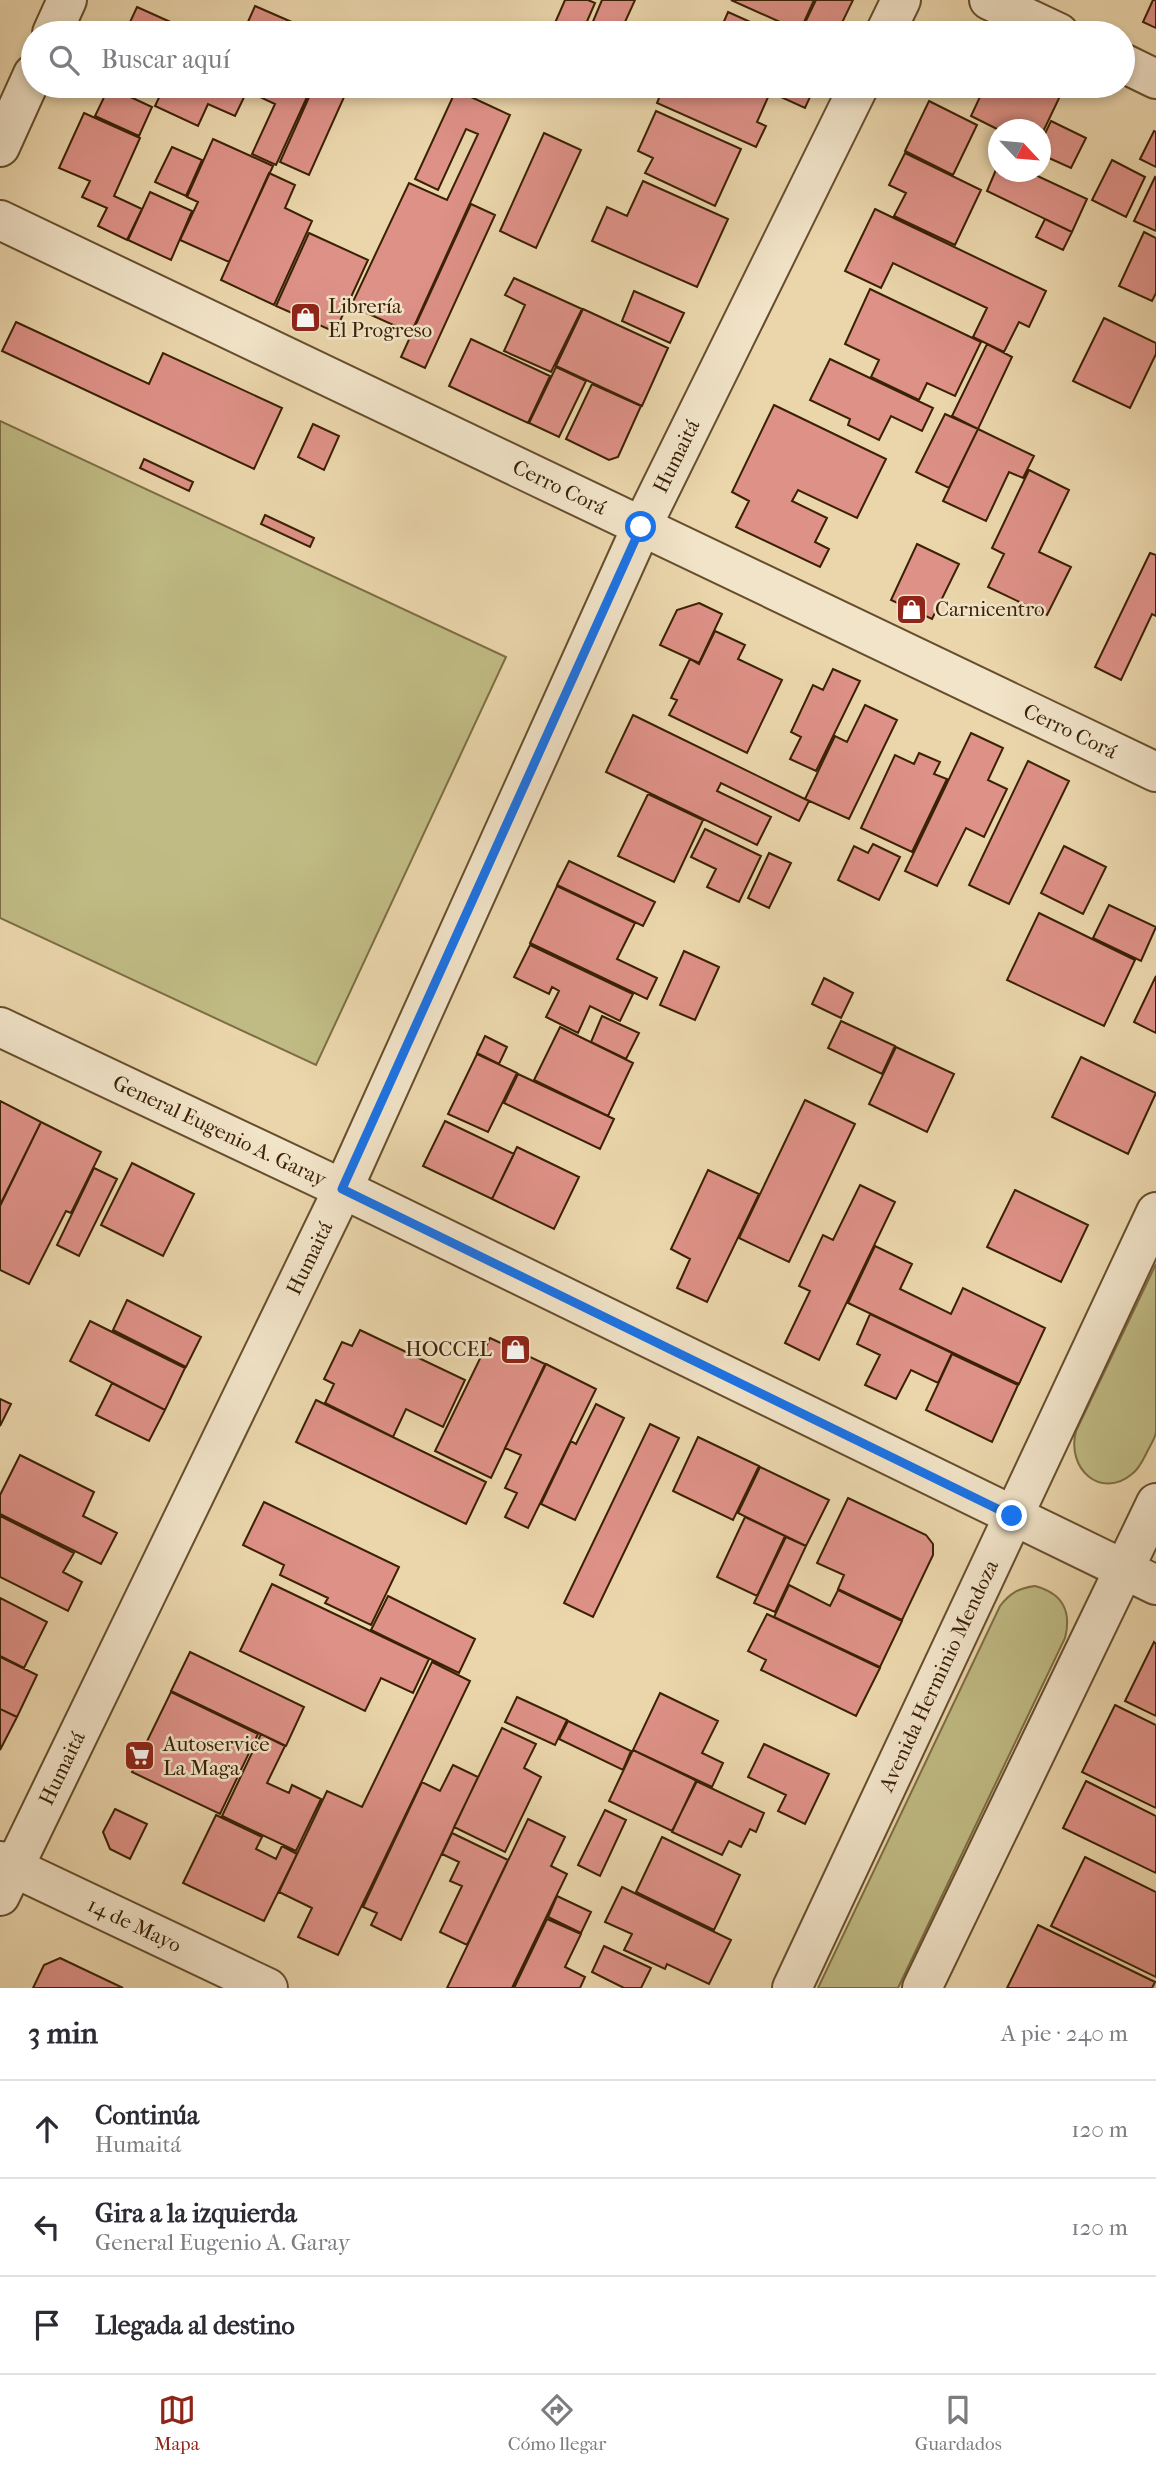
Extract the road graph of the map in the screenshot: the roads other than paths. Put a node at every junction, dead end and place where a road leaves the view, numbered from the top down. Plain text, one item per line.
1 (67, 0) edge
2 (901, 0) edge
3 (989, 0) edge
4 (57, 21) edge
5 (891, 21) edge
6 (1034, 21) edge
7 (1135, 69) edge
8 (1156, 79) edge
9 (22, 98) edge
10 (853, 98) edge
11 (0, 147) edge
12 (0, 220) edge
13 (641, 527) junction
14 (1156, 772) edge
15 (0, 1027) edge
16 (342, 1189) junction
17 (1156, 1212) edge
18 (1156, 1503) edge
19 (1012, 1516) junction
20 (1140, 1577) edge
21 (4, 1874) edge
22 (268, 1988) edge
23 (792, 1988) edge
24 (922, 1988) edge

1 - 4 street
2 - 5 street
3 - 6 street
7 - 8 street
9 - 11 street
10 - 13 street, Humaitá
12 - 13 street, Cerro Corá
13 - 14 street, Cerro Corá
13 - 16 street, Humaitá
15 - 16 street, General Eugenio A. Garay
16 - 19 street, General Eugenio A. Garay
16 - 21 street, Humaitá
17 - 19 street, Avenida Herminio Mendoza
18 - 20 street
19 - 20 street, General Eugenio A. Garay
19 - 23 street, Avenida Herminio Mendoza
20 - 24 street
21 - 22 street, 14 de Mayo

